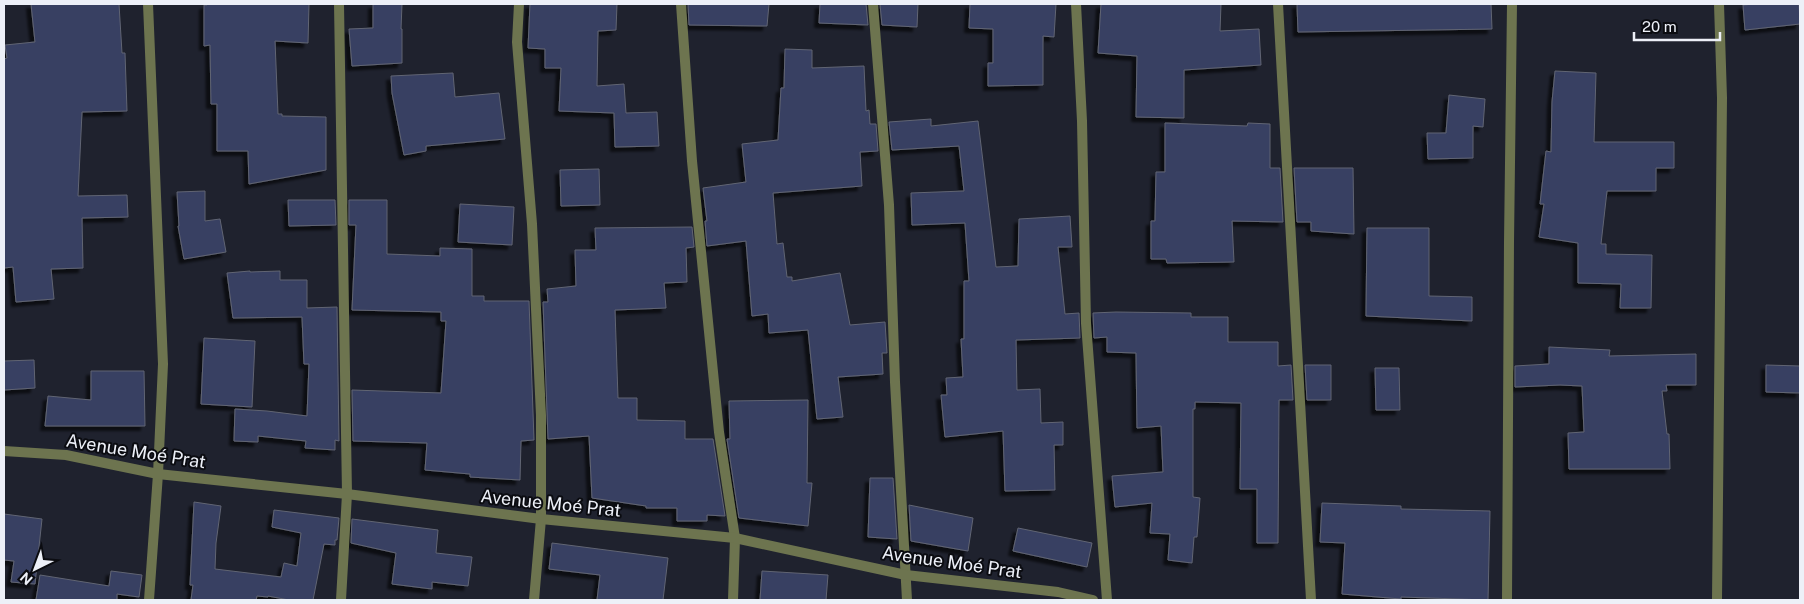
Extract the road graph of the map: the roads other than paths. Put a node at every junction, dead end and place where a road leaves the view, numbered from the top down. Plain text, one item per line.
1 (148, 4) edge
2 (339, 4) edge
3 (519, 4) edge
4 (680, 4) edge
5 (873, 4) edge
6 (1076, 4) edge
7 (1278, 4) edge
8 (1512, 4) edge
9 (1719, 4) edge
10 (4, 451) edge
11 (158, 474) junction
12 (347, 494) junction
13 (541, 519) junction
14 (734, 538) junction
15 (906, 575) junction
16 (148, 600) edge
17 (341, 600) edge
18 (534, 600) edge
19 (733, 600) edge
20 (907, 600) edge
21 (1093, 600) edge
22 (1107, 600) edge
23 (1311, 600) edge
24 (1508, 600) edge
25 (1717, 600) edge

1 - 11 street
2 - 12 street
3 - 13 street
4 - 14 street
5 - 15 street
6 - 22 street
7 - 23 street
8 - 24 street
9 - 25 street
10 - 11 street, Avenue Moé Prat
11 - 12 street, Avenue Moé Prat
11 - 16 street
12 - 13 street, Avenue Moé Prat
12 - 17 street
13 - 14 street, Avenue Moé Prat
13 - 18 street
14 - 15 street, Avenue Moé Prat
14 - 19 street
15 - 20 street
15 - 21 street, Avenue Moé Prat

